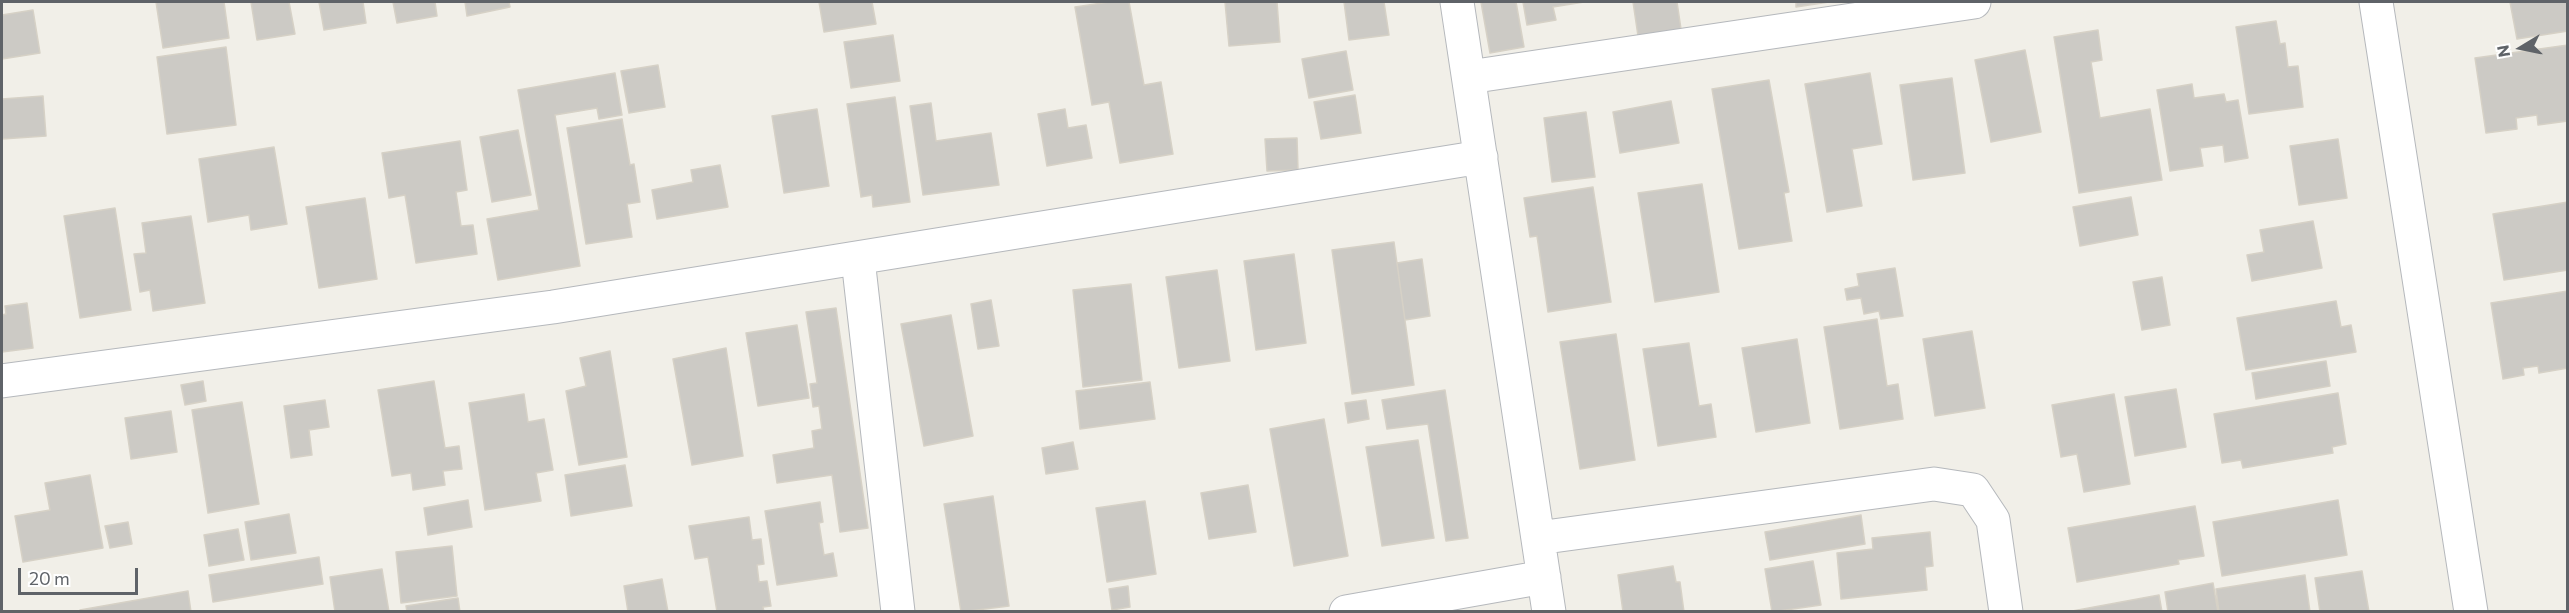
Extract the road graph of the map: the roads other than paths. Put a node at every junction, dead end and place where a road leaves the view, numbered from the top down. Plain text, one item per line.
1 (1458, 2) edge
2 (1974, 2) edge
3 (2376, 2) edge
4 (1935, 4) edge
5 (1469, 77) junction
6 (1481, 157) junction
7 (858, 259) junction
8 (2, 381) edge
9 (1538, 538) junction
10 (1544, 577) junction
11 (898, 612) edge
12 (1346, 612) edge
13 (1549, 612) edge
14 (2006, 612) edge
15 (2471, 612) edge

1 - 5 street
2 - 4 street
3 - 15 street
4 - 5 street
5 - 6 street
6 - 7 street
6 - 9 street
7 - 8 street
7 - 11 street
9 - 10 street
9 - 14 street
10 - 12 street
10 - 13 street

